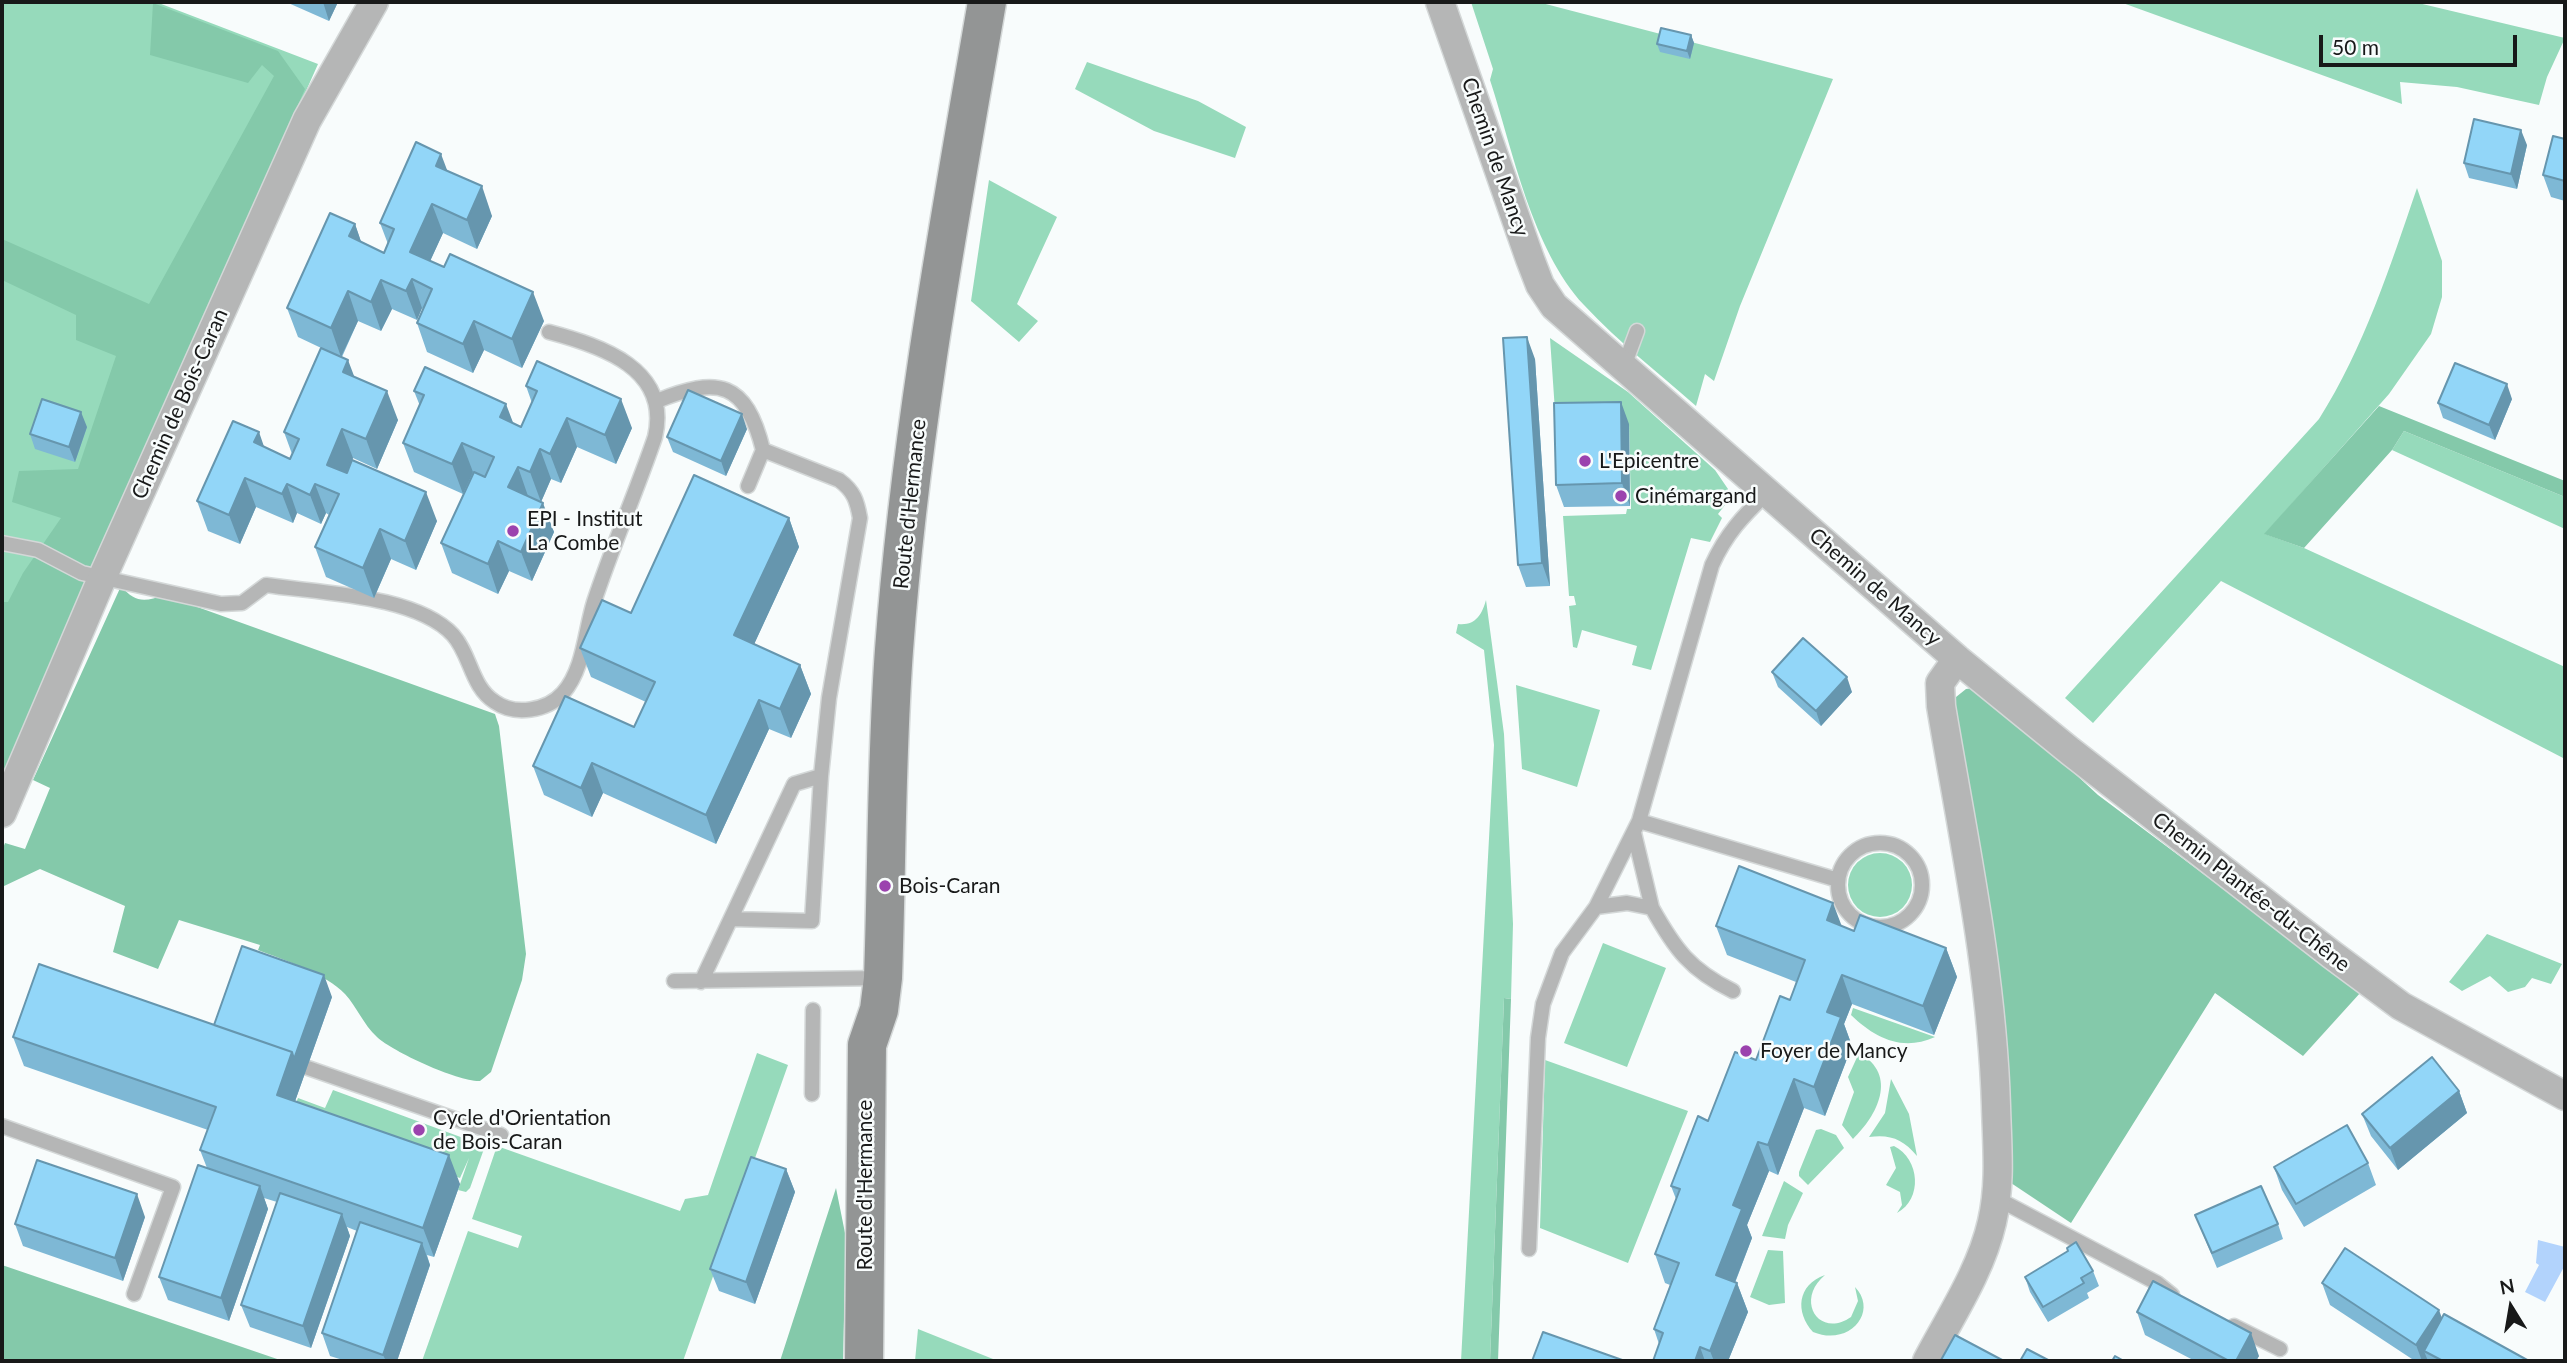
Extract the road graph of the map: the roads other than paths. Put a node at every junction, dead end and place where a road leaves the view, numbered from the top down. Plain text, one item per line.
1 (374, 2) edge
2 (987, 2) edge
3 (1440, 2) edge
4 (1637, 331) dead end
5 (549, 332) dead end
6 (1624, 366) junction
7 (657, 401) junction
8 (763, 450) junction
9 (748, 486) dead end
10 (1767, 493) junction
11 (2, 543) edge
12 (103, 576) junction
13 (1957, 659) junction
14 (821, 776) junction
15 (4, 804) edge
16 (1636, 827) junction
17 (1838, 880) junction
18 (1596, 907) junction
19 (1652, 908) junction
20 (731, 919) junction
21 (674, 981) dead end
22 (701, 982) junction
23 (1733, 991) dead end
24 (881, 994) junction
25 (813, 1010) dead end
26 (308, 1068) dead end
27 (812, 1094) dead end
28 (2565, 1096) edge
29 (2, 1126) edge
30 (501, 1135) dead end
31 (1996, 1198) junction
32 (1529, 1249) dead end
33 (134, 1294) dead end
34 (2182, 1300) edge
35 (2219, 1318) edge
36 (2280, 1349) dead end
37 (864, 1361) edge
38 (884, 1361) edge
39 (1927, 1361) edge

1 - 12 street, Chemin de Bois-Caran
2 - 24 main road, Route d'Hermance
3 - 6 street, Chemin de Mancy
4 - 6 lane
5 - 7 lane
6 - 10 street, Chemin de Mancy
7 - 8 lane
7 - 12 lane
8 - 9 lane
8 - 14 lane
10 - 13 street, Chemin de Mancy
10 - 16 lane
11 - 12 lane
12 - 15 street, Chemin de Bois-Caran
13 - 28 street, Chemin Plantée-du-Chêne
13 - 31 street, Chemin de Mancy
14 - 20 lane
14 - 20 lane
16 - 17 lane
16 - 18 lane
16 - 19 lane
17 - 17 lane
18 - 19 lane
18 - 32 lane
19 - 23 lane
20 - 22 lane
21 - 22 lane
22 - 24 lane
24 - 37 main road, Route d'Hermance
24 - 38 main road, Route d'Hermance
25 - 27 lane
26 - 30 lane
29 - 33 lane
31 - 34 lane
31 - 39 street, Chemin de Mancy
35 - 36 lane

